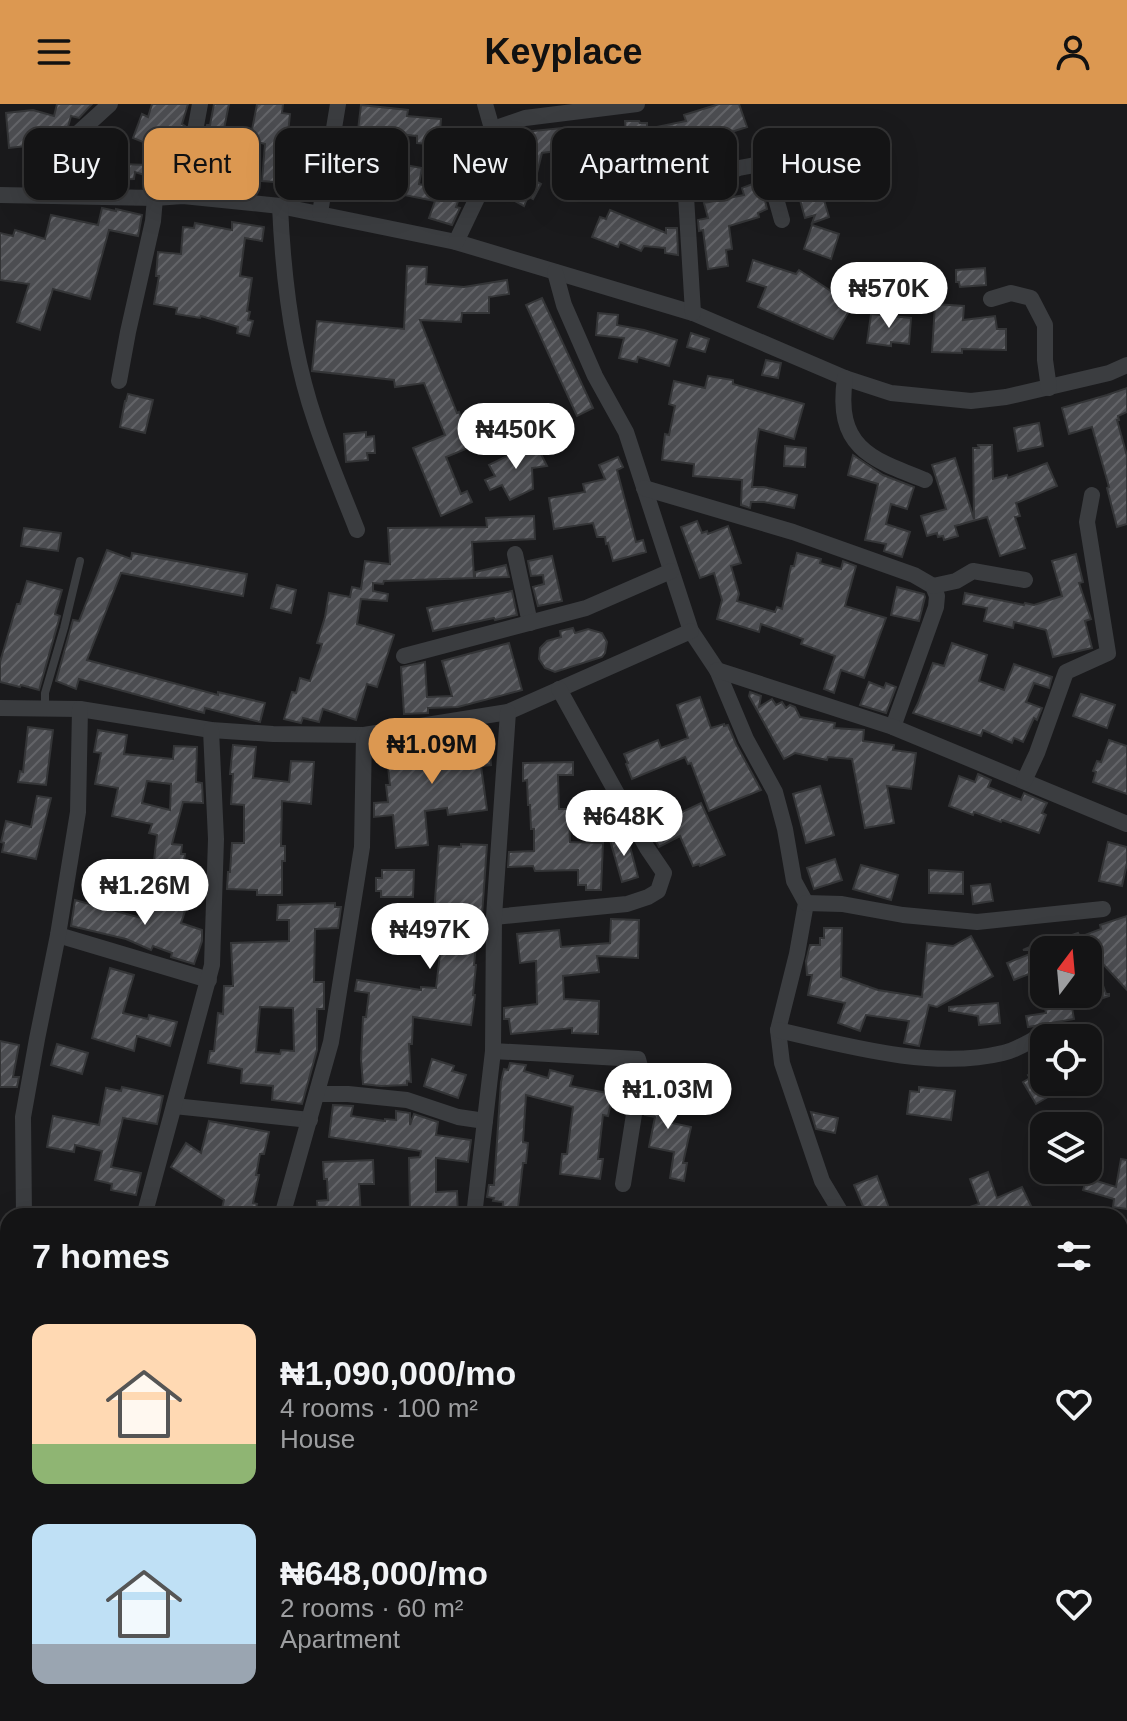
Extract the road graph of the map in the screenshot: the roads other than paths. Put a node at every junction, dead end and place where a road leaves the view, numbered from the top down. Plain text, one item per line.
1 (110, 104) edge
2 (200, 104) edge
3 (338, 104) edge
4 (485, 104) edge
5 (637, 104) edge
6 (567, 109) edge
7 (84, 128) edge
8 (196, 128) edge
9 (493, 128) edge
10 (496, 128) edge
11 (24, 194) edge
12 (0, 195) edge
13 (155, 200) edge
14 (222, 200) edge
15 (476, 200) edge
16 (280, 206) junction
17 (320, 213) junction
18 (782, 220) dead end
19 (456, 242) junction
20 (555, 272) junction
21 (991, 299) dead end
22 (693, 313) junction
23 (1127, 365) edge
24 (845, 378) junction
25 (119, 381) dead end
26 (1049, 388) junction
27 (925, 480) dead end
28 (644, 488) junction
29 (1092, 495) dead end
30 (357, 530) dead end
31 (515, 554) dead end
32 (80, 561) dead end
33 (671, 571) junction
34 (1025, 580) dead end
35 (933, 586) junction
36 (530, 623) junction
37 (691, 631) junction
38 (404, 656) dead end
39 (717, 670) junction
40 (559, 689) junction
41 (0, 708) edge
42 (44, 709) junction
43 (80, 709) junction
44 (508, 712) junction
45 (893, 727) junction
46 (211, 730) junction
47 (364, 735) junction
48 (1024, 781) junction
49 (1127, 824) edge
50 (806, 903) junction
51 (1103, 909) dead end
52 (494, 917) junction
53 (58, 935) junction
54 (209, 980) junction
55 (778, 1030) junction
56 (1030, 1041) edge
57 (493, 1051) junction
58 (317, 1094) junction
59 (174, 1106) junction
60 (310, 1120) junction
61 (485, 1121) junction
62 (623, 1184) dead end
63 (24, 1208) edge
64 (146, 1208) edge
65 (284, 1208) edge
66 (475, 1208) edge
67 (838, 1208) edge

1 - 7 street
2 - 8 street
3 - 17 street
4 - 9 street
5 - 6 street
6 - 10 street
11 - 12 street
13 - 25 street
14 - 16 street
15 - 19 street
16 - 17 street
16 - 30 street
17 - 19 street
18 - 22 street
19 - 20 street
20 - 22 street
20 - 28 street
21 - 26 street
22 - 24 street
23 - 26 street
24 - 26 street
24 - 27 street
28 - 33 street
28 - 35 street
29 - 48 street
31 - 36 street
32 - 42 lane
33 - 36 street
33 - 37 street
34 - 35 street
35 - 45 street
36 - 38 street
37 - 39 street
37 - 40 street
39 - 45 street
39 - 50 street
40 - 44 street
40 - 52 street
41 - 42 street
42 - 43 street
43 - 46 street
43 - 53 street
44 - 47 street
44 - 52 street
45 - 48 street
46 - 47 street
46 - 54 street
47 - 58 street
48 - 49 street
50 - 51 street
50 - 55 street
52 - 57 street
53 - 54 street
53 - 63 street
54 - 59 street
55 - 56 street
55 - 67 street
57 - 61 street
57 - 62 street
58 - 60 street
58 - 61 street
59 - 60 street
59 - 64 street
60 - 65 street
61 - 66 street

